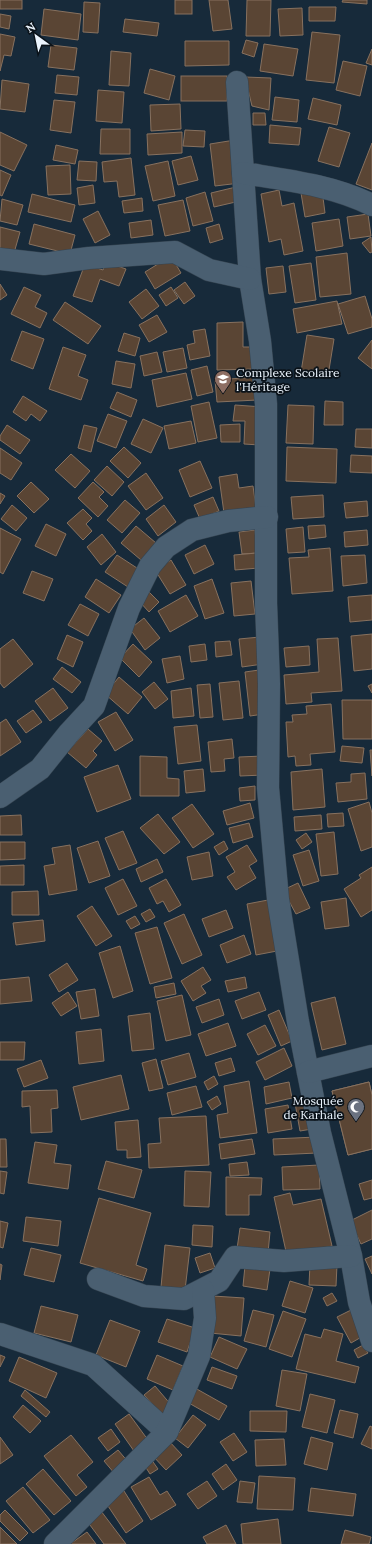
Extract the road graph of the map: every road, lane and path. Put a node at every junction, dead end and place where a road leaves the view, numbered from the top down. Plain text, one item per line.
1 (237, 82) dead end
2 (243, 173) junction
3 (372, 205) edge
4 (0, 259) edge
5 (250, 280) junction
6 (267, 517) junction
7 (0, 797) edge
8 (372, 1056) edge
9 (308, 1072) junction
10 (351, 1256) junction
11 (98, 1279) dead end
12 (203, 1290) junction
13 (0, 1334) edge
14 (372, 1341) edge
15 (167, 1432) junction
16 (54, 1544) edge

1 - 2 street
2 - 3 street
2 - 5 street
4 - 5 street
5 - 6 street
6 - 7 street
6 - 9 street
8 - 9 street
9 - 10 street
10 - 12 street
10 - 14 street
11 - 12 street
12 - 15 street
13 - 15 street
15 - 16 street

